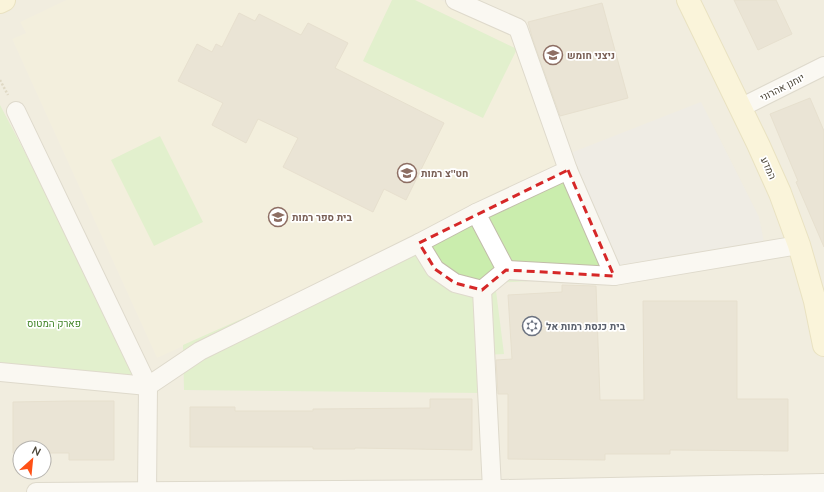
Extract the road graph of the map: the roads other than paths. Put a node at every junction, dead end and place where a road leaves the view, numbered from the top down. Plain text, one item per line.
1 (4, 0) edge
2 (455, 0) edge
3 (688, 0) edge
4 (0, 2) edge
5 (824, 66) edge
6 (740, 108) junction
7 (16, 111) dead end
8 (568, 170) junction
9 (476, 214) junction
10 (419, 243) junction
11 (799, 245) junction
12 (506, 270) junction
13 (614, 276) junction
14 (482, 290) junction
15 (824, 345) edge
16 (0, 372) edge
17 (148, 394) junction
18 (824, 483) edge
19 (499, 490) edge
20 (147, 491) edge
21 (36, 492) edge

1 - 4 street
2 - 8 street
3 - 6 street, המדע
5 - 6 street, יוחנן אהרוני
6 - 11 street, המדע
7 - 17 street
8 - 9 street
8 - 13 street
9 - 10 street
9 - 12 street
10 - 14 street
10 - 17 street
11 - 13 street
11 - 15 street, המדע
12 - 13 street
12 - 14 street
14 - 19 street
16 - 17 street
17 - 20 street
18 - 19 street
19 - 20 street
20 - 21 street

